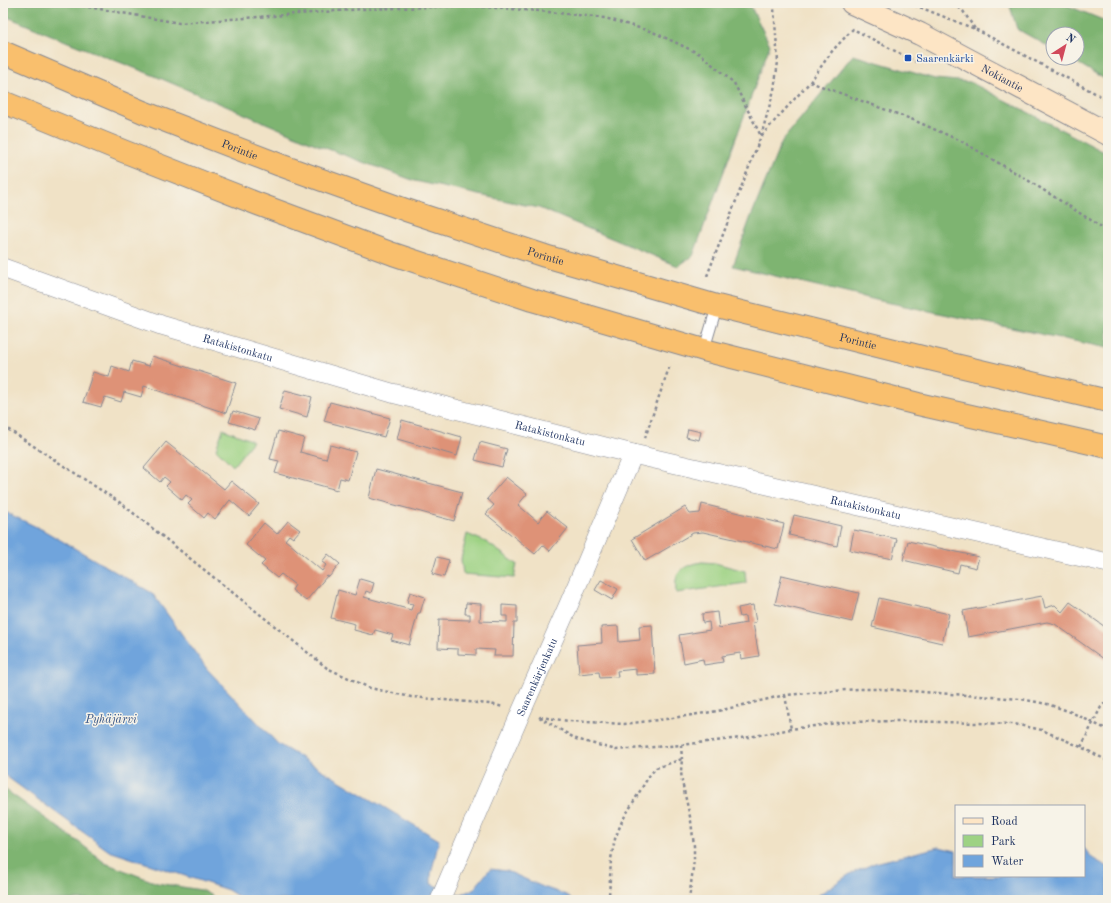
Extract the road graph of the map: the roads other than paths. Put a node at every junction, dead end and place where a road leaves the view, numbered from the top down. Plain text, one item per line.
1 (852, 3) edge
2 (3, 52) edge
3 (3, 102) edge
4 (1108, 134) edge
5 (3, 268) edge
6 (718, 306) junction
7 (704, 350) junction
8 (1108, 401) edge
9 (1108, 448) edge
10 (633, 454) junction
11 (1108, 563) edge
12 (444, 893) edge

1 - 4 main road, Nokiantie
2 - 6 highway, Porintie
3 - 7 highway
5 - 10 street, Ratakistonkatu
6 - 7 lane
6 - 8 highway, Porintie
7 - 9 highway
10 - 11 street, Ratakistonkatu
10 - 12 street, Saarenkärjenkatu

